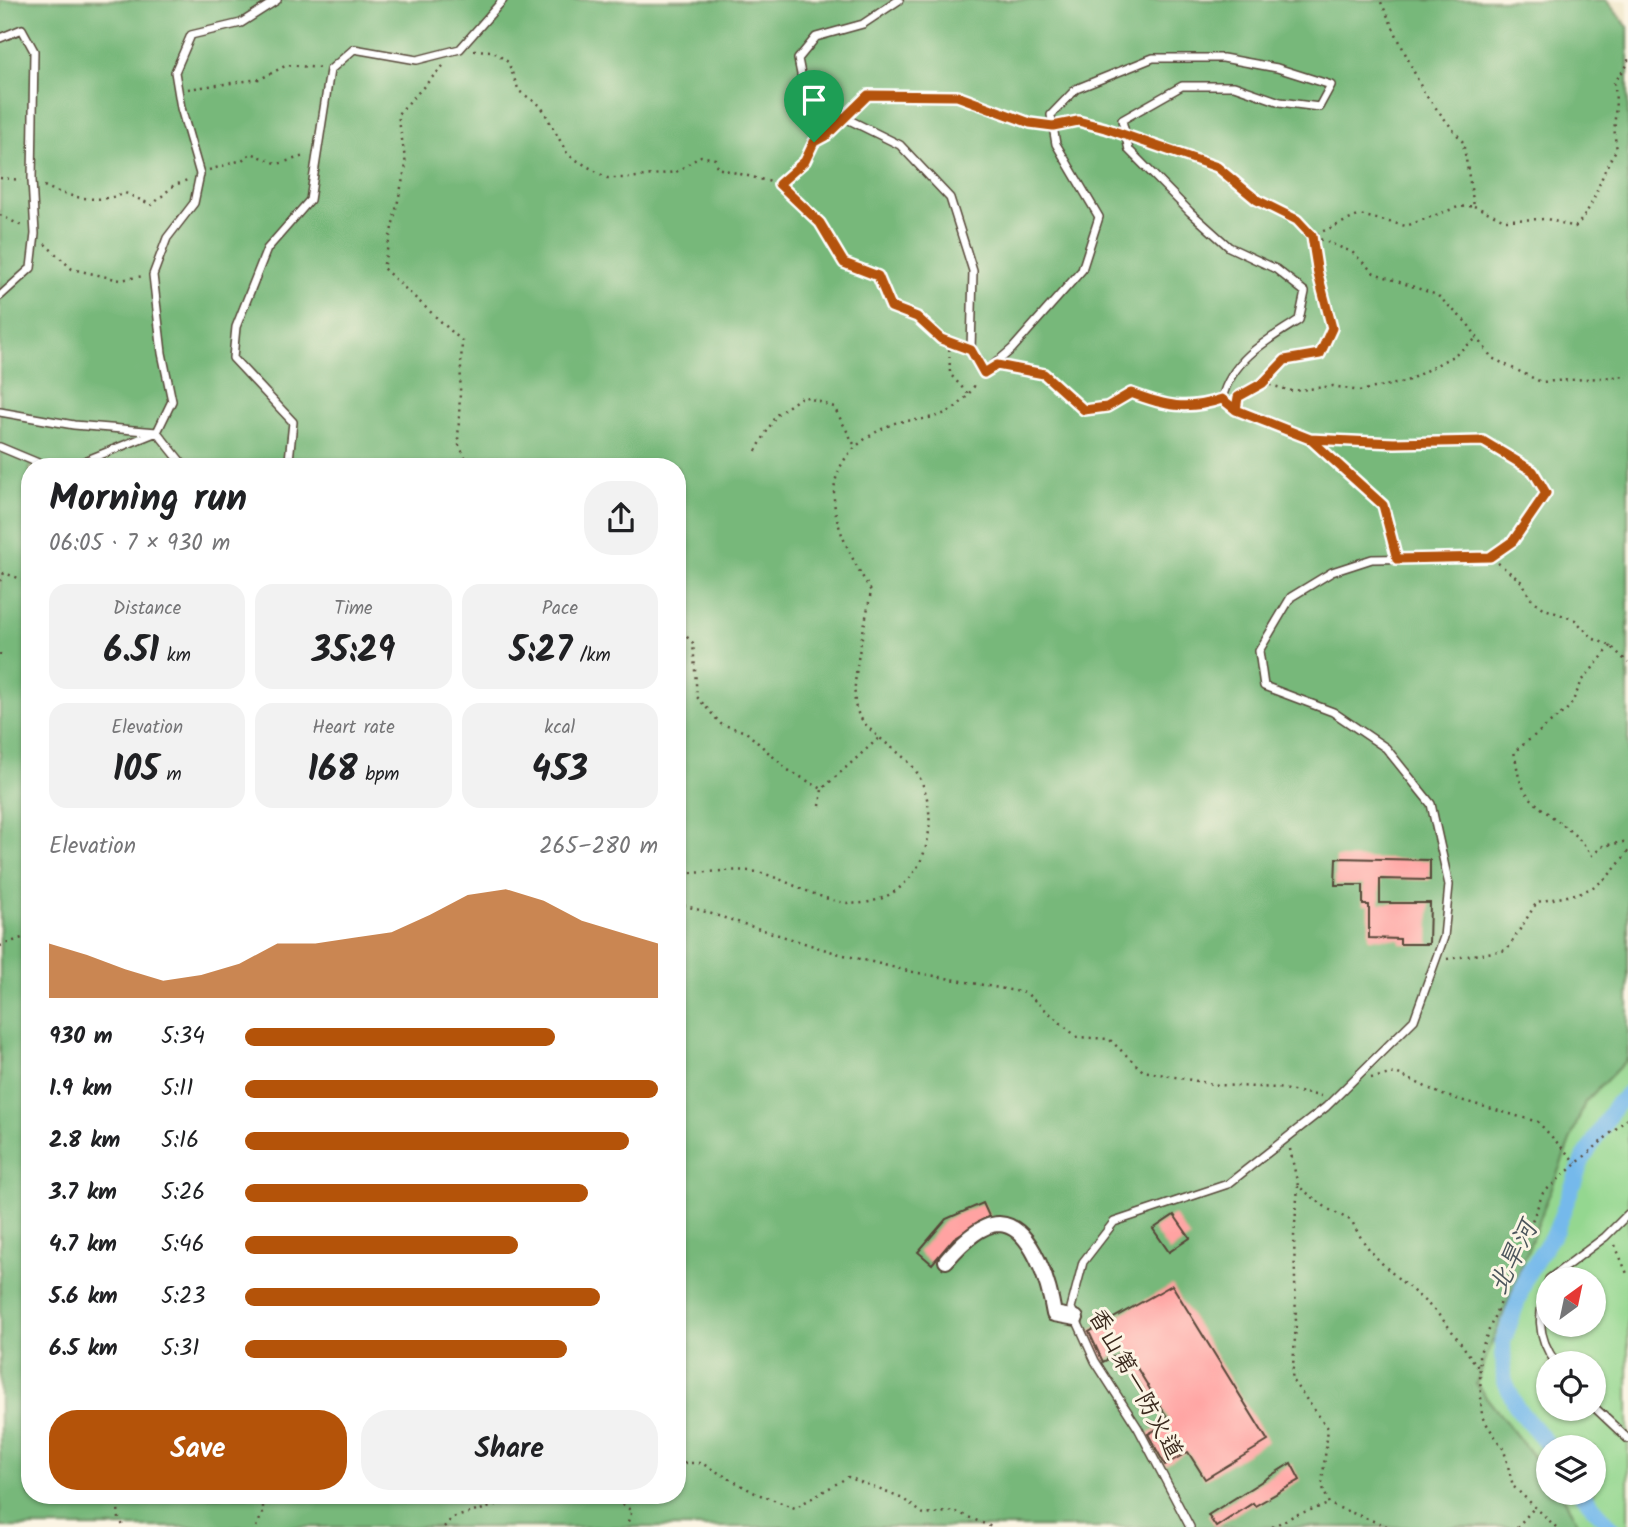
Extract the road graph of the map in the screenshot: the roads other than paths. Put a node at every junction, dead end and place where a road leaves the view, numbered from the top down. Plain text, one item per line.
1 (277, 0) edge
2 (503, 0) edge
3 (899, 0) edge
4 (0, 38) edge
5 (0, 296) edge
6 (0, 412) edge
7 (157, 432) junction
8 (0, 447) edge
9 (26, 458) edge
10 (92, 458) edge
11 (179, 458) edge
12 (289, 458) edge
13 (1628, 1213) edge
14 (946, 1261) dead end
15 (1566, 1267) edge
16 (1076, 1318) junction
17 (1606, 1419) edge
18 (1628, 1439) edge
19 (1190, 1527) edge

1 - 7 lane
2 - 12 lane
3 - 16 lane, 香山第一防火道
4 - 5 lane
6 - 7 lane
7 - 10 lane
7 - 11 lane
8 - 9 lane
13 - 15 lane
14 - 16 street
16 - 19 lane, 香山第一防火道
17 - 18 lane

